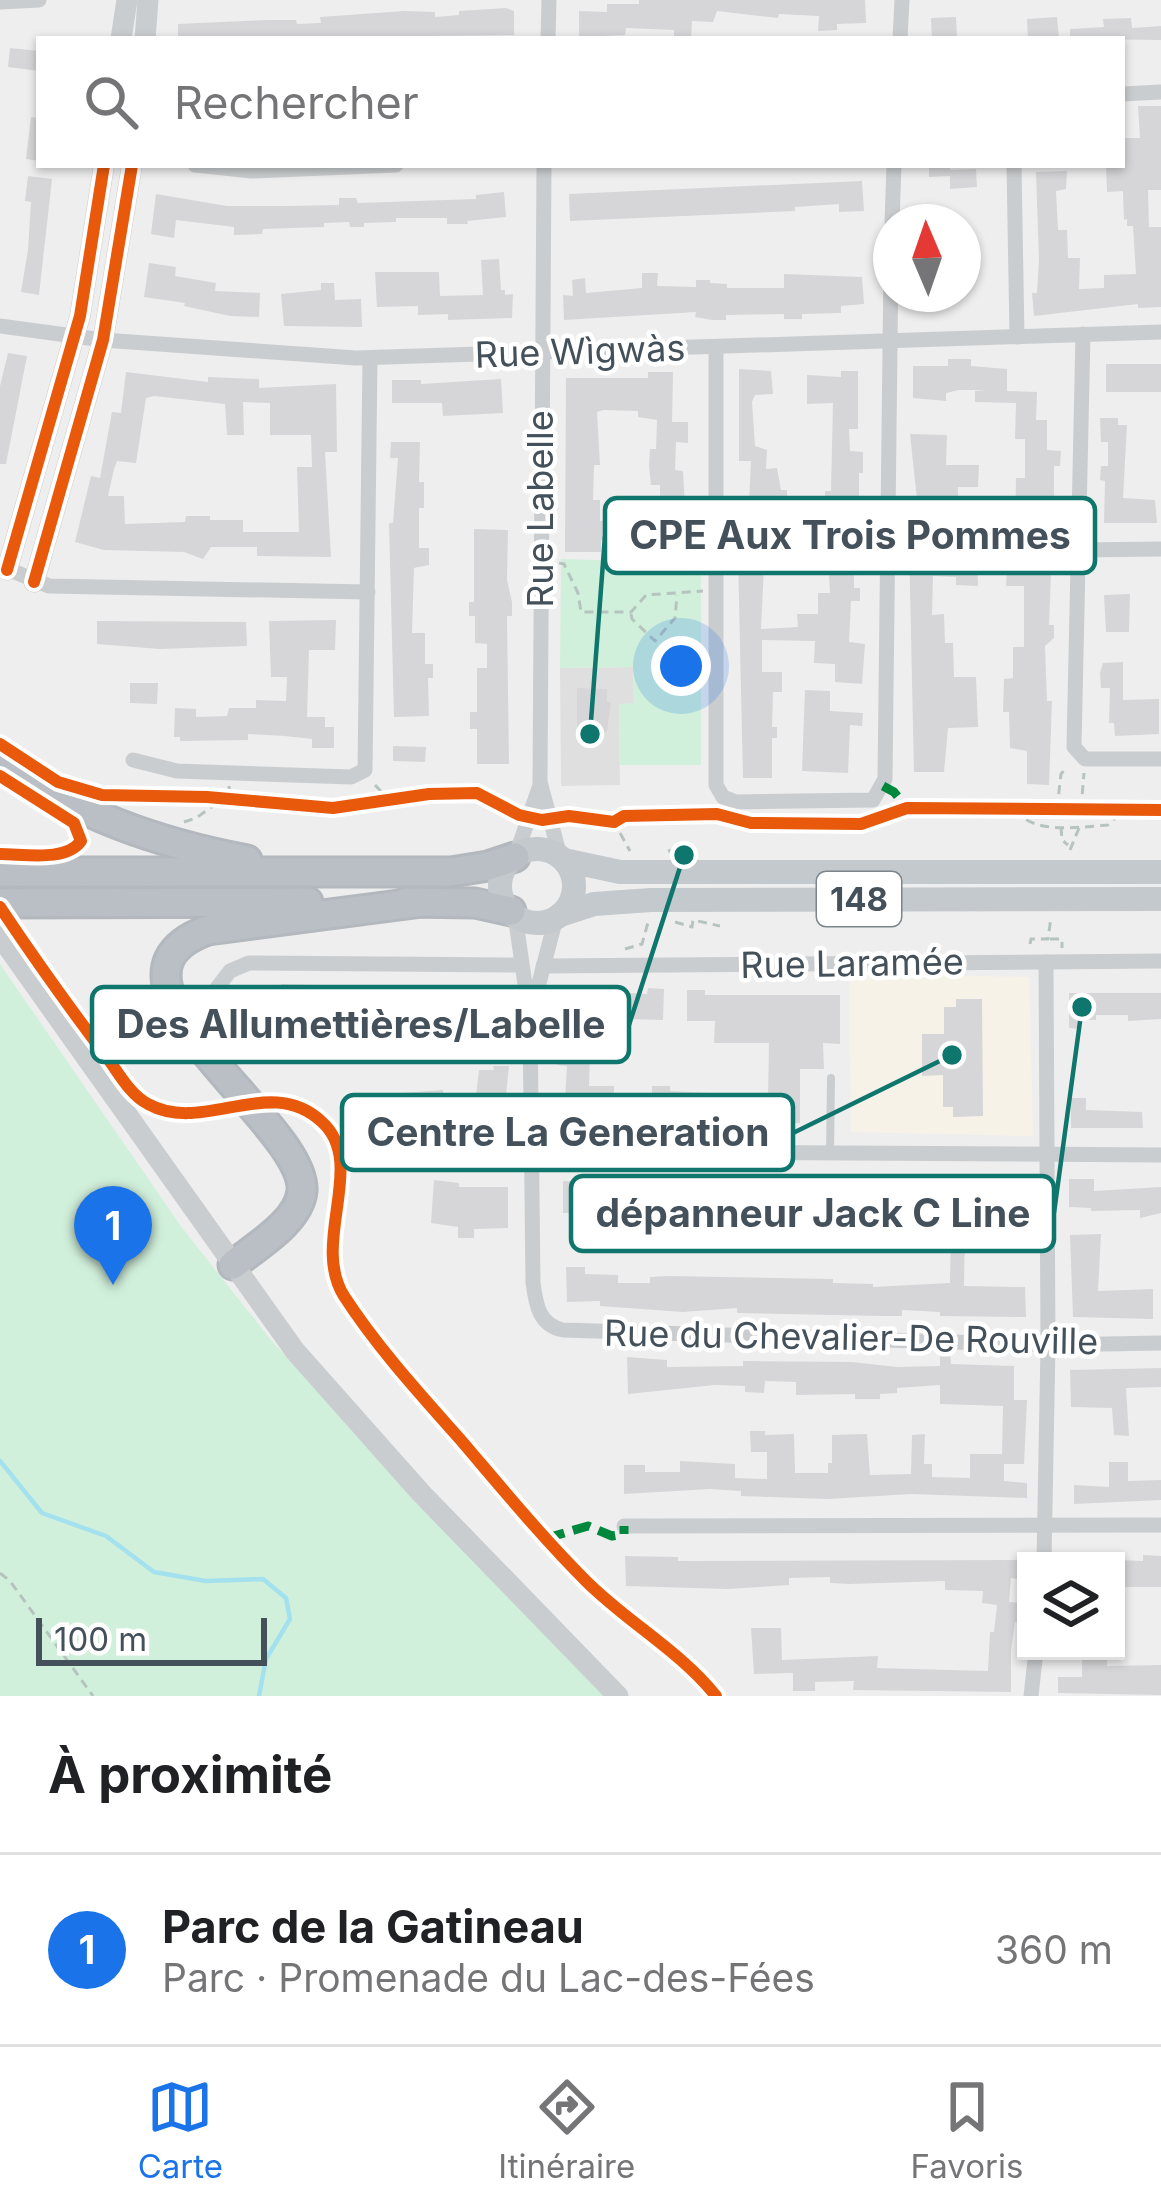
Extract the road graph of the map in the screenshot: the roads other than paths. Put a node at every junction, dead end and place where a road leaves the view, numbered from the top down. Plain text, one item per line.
1 (39, 0) edge
2 (127, 0) edge
3 (148, 0) edge
4 (549, 0) edge
5 (902, 0) edge
6 (0, 2) edge
7 (121, 36) edge
8 (145, 36) edge
9 (548, 36) edge
10 (900, 36) edge
11 (1161, 92) edge
12 (1125, 94) edge
13 (103, 168) edge
14 (132, 168) edge
15 (224, 168) edge
16 (324, 168) edge
17 (544, 168) edge
18 (894, 168) edge
19 (1014, 168) edge
20 (893, 204) edge
21 (889, 312) edge
22 (0, 326) edge
23 (1161, 332) edge
24 (1082, 334) junction
25 (74, 337) junction
26 (1017, 337) junction
27 (103, 340) junction
28 (888, 342) junction
29 (716, 347) junction
30 (542, 351) junction
31 (370, 358) junction
32 (1161, 549) edge
33 (1078, 550) junction
34 (3, 568) edge
35 (34, 582) junction
36 (368, 592) junction
37 (1161, 759) edge
38 (0, 760) edge
39 (133, 760) dead end
40 (540, 782) junction
41 (515, 856) junction
42 (562, 858) junction
43 (0, 872) edge
44 (1161, 872) edge
45 (352, 873) junction
46 (1161, 899) edge
47 (422, 902) junction
48 (0, 903) edge
49 (513, 913) junction
50 (558, 916) junction
51 (0, 936) edge
52 (1161, 961) edge
53 (1046, 962) junction
54 (522, 965) junction
55 (543, 966) junction
56 (213, 993) dead end
57 (530, 1018) junction
58 (831, 1078) dead end
59 (387, 1150) dead end
60 (530, 1151) junction
61 (830, 1155) junction
62 (1161, 1155) edge
63 (1047, 1156) junction
64 (233, 1265) junction
65 (1161, 1343) edge
66 (1048, 1345) junction
67 (1161, 1525) edge
68 (624, 1526) dead end
69 (1047, 1526) junction
70 (1045, 1552) edge
71 (1035, 1660) edge
72 (618, 1696) edge
73 (1031, 1696) edge

1 - 6 street
2 - 7 street
3 - 8 street
4 - 9 street
5 - 10 street
11 - 12 street
13 - 25 street
14 - 27 street
15 - 16 street
17 - 30 street, Rue Labelle
18 - 20 street
19 - 26 street
21 - 28 street
22 - 25 street, Rue Wìgwàs
23 - 24 street, Rue Wìgwàs
24 - 26 street, Rue Wìgwàs
24 - 33 street
25 - 27 street, Rue Wìgwàs
25 - 34 street
26 - 28 street, Rue Wìgwàs
27 - 31 street, Rue Wìgwàs
27 - 35 street
28 - 29 street, Rue Wìgwàs
28 - 29 street
29 - 30 street, Rue Wìgwàs
30 - 31 street, Rue Wìgwàs
30 - 40 street, Rue Labelle
31 - 36 street
32 - 33 street
33 - 37 street
34 - 35 street
35 - 36 street
36 - 39 street
38 - 45 highway
40 - 41 street, Rue Labelle
40 - 42 street, Rue Labelle
41 - 42 main road
41 - 45 highway
41 - 49 main road
42 - 44 main road, 148
42 - 50 main road
43 - 45 highway
46 - 50 main road, 148
47 - 48 highway
47 - 49 highway
47 - 64 highway
49 - 50 main road
49 - 54 street
50 - 55 street
51 - 64 street
52 - 53 street, Rue Laramée
53 - 55 street, Rue Laramée
53 - 63 street
54 - 56 street
54 - 57 street
55 - 57 street
57 - 60 street
58 - 61 lane
59 - 60 street
60 - 61 street
60 - 66 street, Rue du Chevalier-De Rouville
61 - 63 street
62 - 63 street
63 - 66 street
64 - 72 street
65 - 66 street, Rue du Chevalier-De Rouville
66 - 69 street
67 - 69 street
68 - 69 street
69 - 70 street
71 - 73 street

